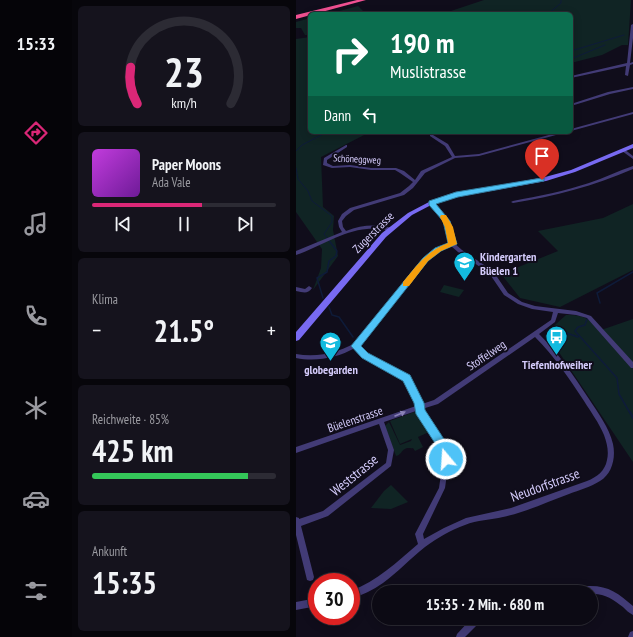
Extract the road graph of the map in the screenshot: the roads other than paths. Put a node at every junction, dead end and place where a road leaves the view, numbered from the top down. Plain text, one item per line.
1 (363, 0) edge
2 (371, 0) edge
3 (318, 12) edge
4 (326, 12) edge
5 (308, 15) edge
6 (308, 16) edge
7 (296, 18) edge
8 (633, 25) edge
9 (633, 63) edge
10 (627, 64) junction
11 (627, 75) dead end
12 (573, 77) edge
13 (633, 88) edge
14 (573, 104) edge
15 (633, 113) edge
16 (573, 129) edge
17 (431, 134) edge
18 (558, 134) edge
19 (346, 146) dead end
20 (633, 146) edge
21 (624, 150) junction
22 (454, 157) junction
23 (633, 158) edge
24 (633, 167) edge
25 (414, 182) junction
26 (514, 202) dead end
27 (431, 203) junction
28 (390, 229) junction
29 (345, 233) junction
30 (452, 244) junction
31 (296, 253) edge
32 (309, 288) dead end
33 (296, 289) edge
34 (556, 311) junction
35 (535, 334) junction
36 (296, 337) edge
37 (355, 346) junction
38 (296, 356) edge
39 (633, 366) edge
40 (419, 406) junction
41 (381, 422) junction
42 (296, 450) edge
43 (296, 522) edge
44 (422, 545) junction
45 (309, 573) edge
46 (598, 589) edge
47 (360, 592) edge
48 (308, 604) edge
49 (296, 606) edge
50 (633, 611) edge
51 (471, 625) edge
52 (460, 637) edge

1 - 3 highway
2 - 4 highway
5 - 7 highway
6 - 7 highway
8 - 10 street
9 - 10 street
10 - 11 street
10 - 12 street
13 - 14 street
15 - 16 street
17 - 22 street
18 - 22 street
19 - 25 street, Schöneggweg
20 - 21 main road, Zugerstrasse
21 - 23 street
21 - 27 main road, Zugerstrasse
22 - 25 street
24 - 26 street
25 - 29 street
27 - 28 main road, Zugerstrasse
27 - 30 street
28 - 29 street
28 - 36 main road, Zugerstrasse
29 - 31 street
30 - 34 street
30 - 37 street
32 - 33 street
34 - 35 street, Stoffelweg
34 - 39 street
35 - 40 street, Stoffelweg
35 - 44 street, Neudorfstrasse
37 - 38 street
37 - 40 street
41 -> 40 street, Büelenstrasse
40 - 44 street
41 - 42 street, Büelenstrasse
41 - 43 street, Weststrasse
43 - 45 street
44 - 47 street, Neudorfstrasse
46 - 50 street
48 - 49 street
51 - 52 street

